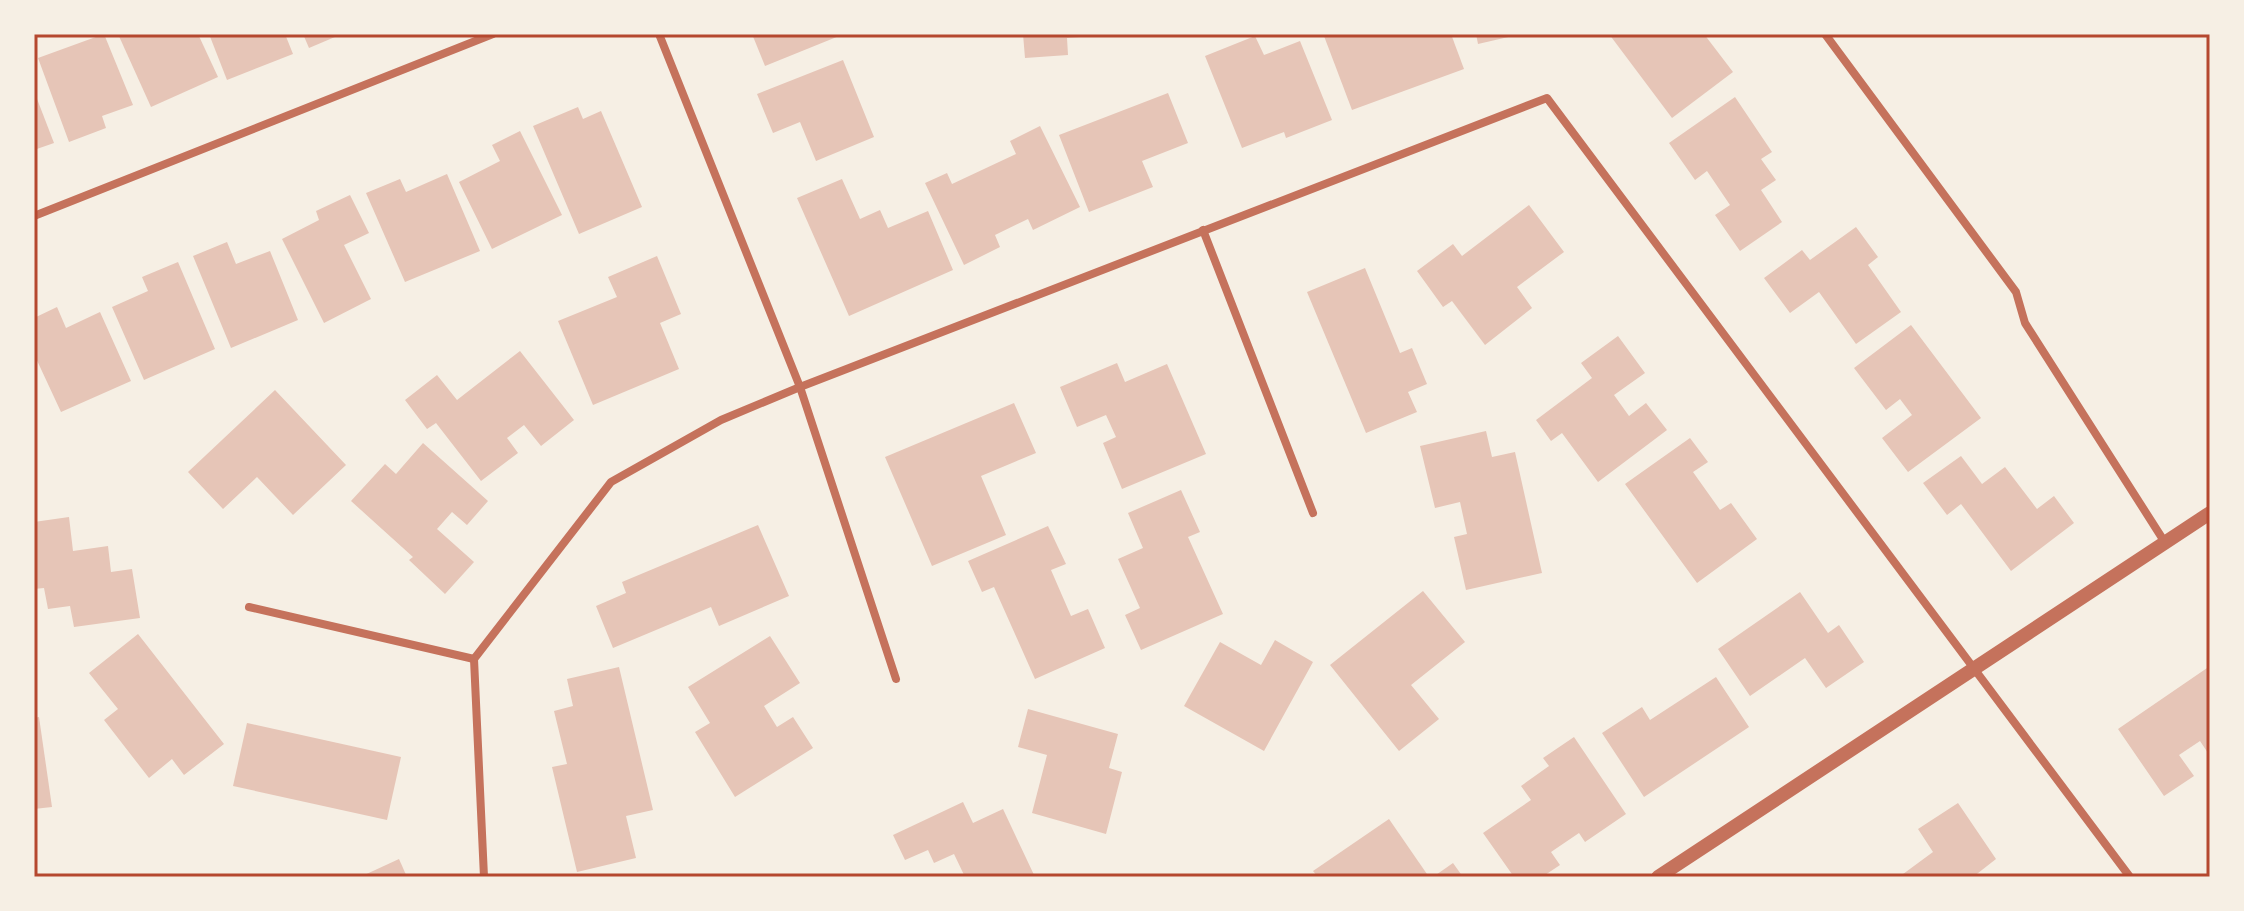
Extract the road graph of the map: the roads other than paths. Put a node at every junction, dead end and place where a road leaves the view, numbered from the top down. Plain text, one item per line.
1 (493, 34) edge
2 (659, 34) edge
3 (1825, 34) edge
4 (34, 216) edge
5 (1203, 230) junction
6 (800, 387) junction
7 (1313, 513) dead end
8 (2210, 513) edge
9 (2164, 541) junction
10 (249, 607) dead end
11 (474, 659) junction
12 (1973, 667) junction
13 (896, 679) dead end
14 (484, 877) edge
15 (1658, 877) edge
16 (2130, 877) edge

1 - 4 street
2 - 6 street
3 - 9 street
5 - 6 street
5 - 7 street
5 - 12 street
6 - 11 street
6 - 13 street
8 - 9 street
9 - 12 street
10 - 11 street
11 - 14 street
12 - 15 street
12 - 16 street

